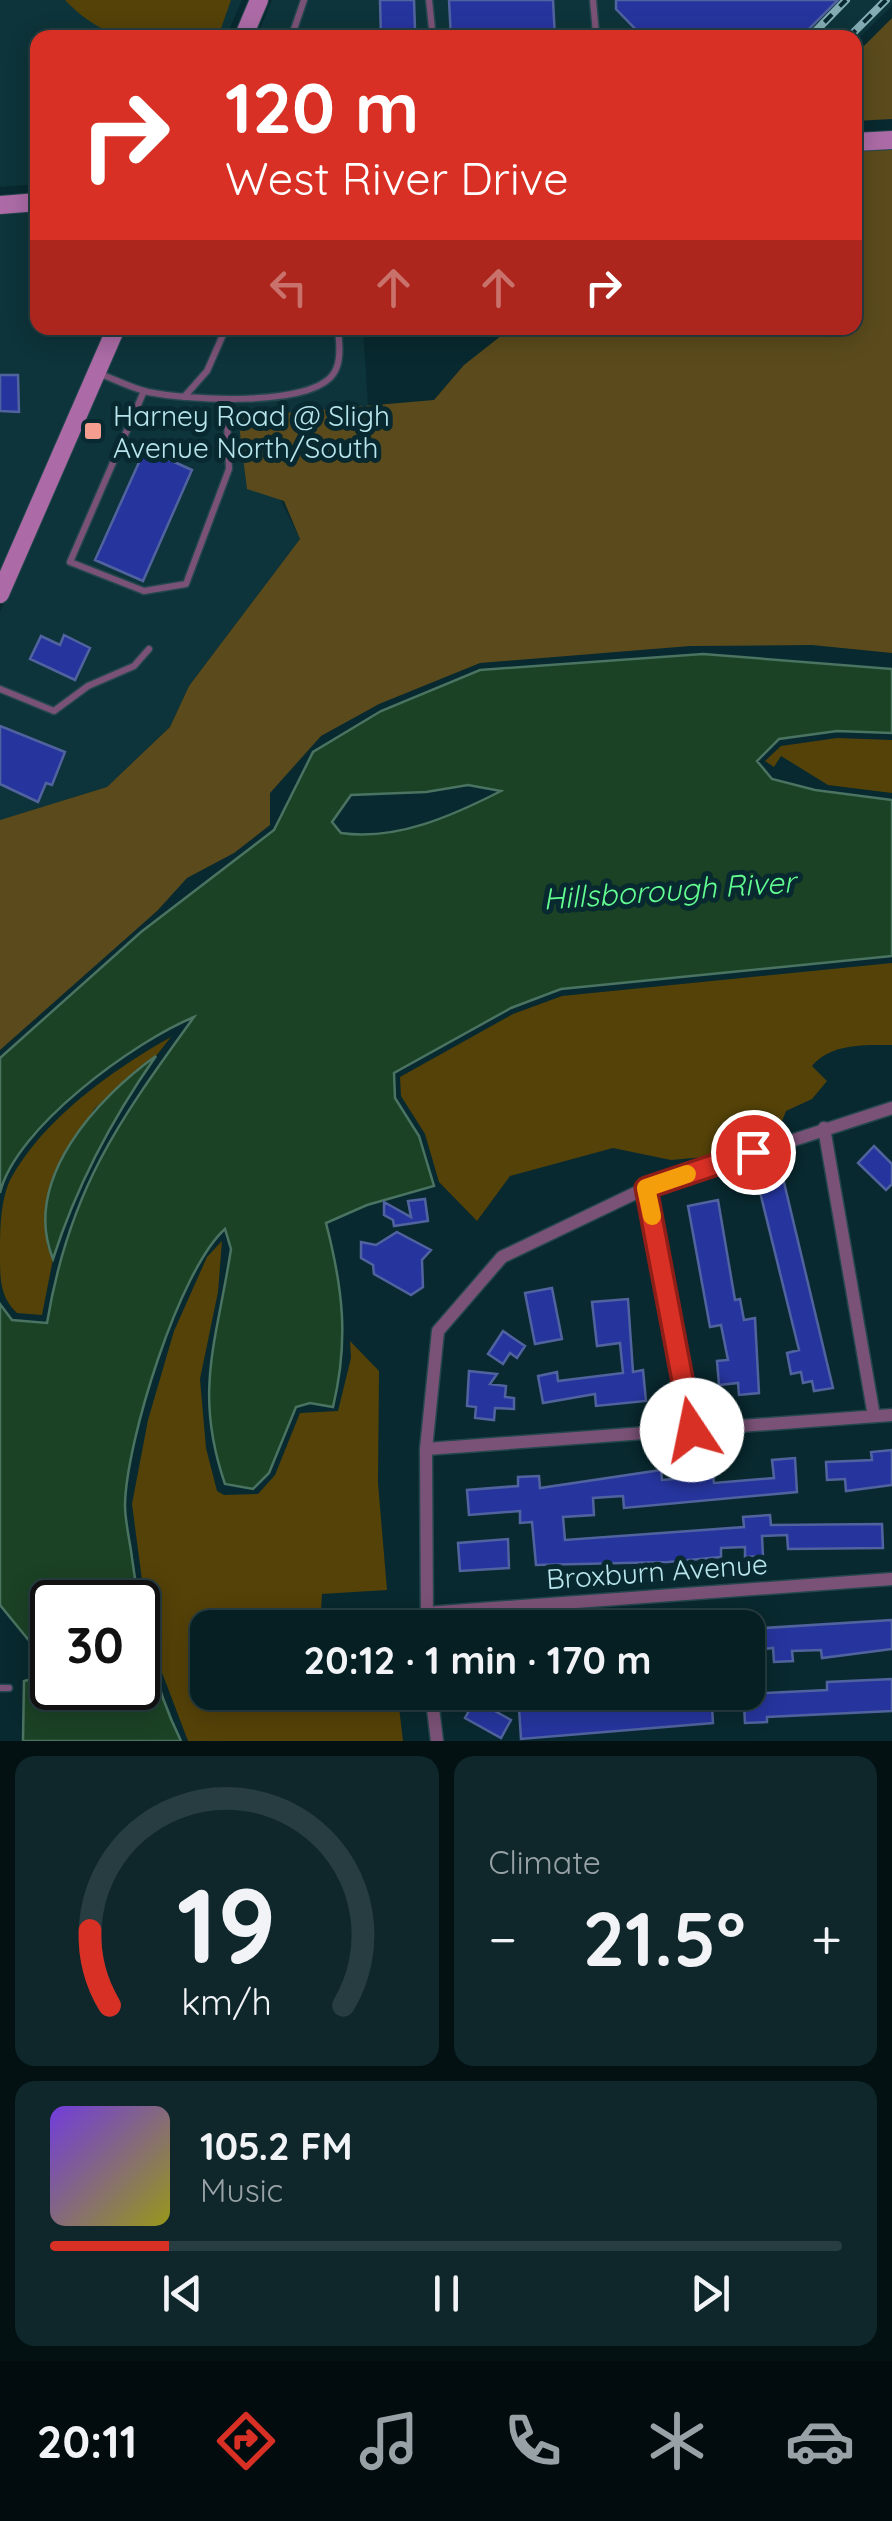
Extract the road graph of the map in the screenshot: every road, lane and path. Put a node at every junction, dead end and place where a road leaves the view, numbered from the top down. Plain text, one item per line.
1 (259, 0) edge
2 (304, 0) edge
3 (429, 0) edge
4 (593, 0) edge
5 (246, 30) edge
6 (295, 30) edge
7 (432, 30) edge
8 (596, 30) edge
9 (892, 140) edge
10 (862, 142) edge
11 (30, 203) edge
12 (0, 205) edge
13 (113, 335) edge
14 (223, 335) edge
15 (338, 335) edge
16 (97, 372) junction
17 (144, 391) junction
18 (184, 398) junction
19 (226, 399) junction
20 (0, 594) edge
21 (149, 649) dead end
22 (0, 689) edge
23 (892, 1108) edge
24 (824, 1128) junction
25 (646, 1188) junction
26 (892, 1415) edge
27 (874, 1416) junction
28 (692, 1430) junction
29 (426, 1449) junction
30 (892, 1578) edge
31 (427, 1610) edge
32 (538, 1610) edge
33 (433, 1710) edge
34 (436, 1741) edge

1 - 5 street
2 - 6 lane
3 - 7 lane
4 - 8 lane
9 - 10 street
11 - 12 street
13 - 16 street
14 - 18 lane
15 - 19 lane
16 - 17 lane
16 - 20 street
17 - 18 lane
17 - 19 lane
18 - 19 lane
21 - 22 lane
23 - 24 street
24 - 25 street
24 - 27 street
25 - 28 street
25 - 29 street
26 - 27 street
27 - 28 street
28 - 29 street
29 - 31 street
30 - 32 street, Broxburn Avenue
33 - 34 street

